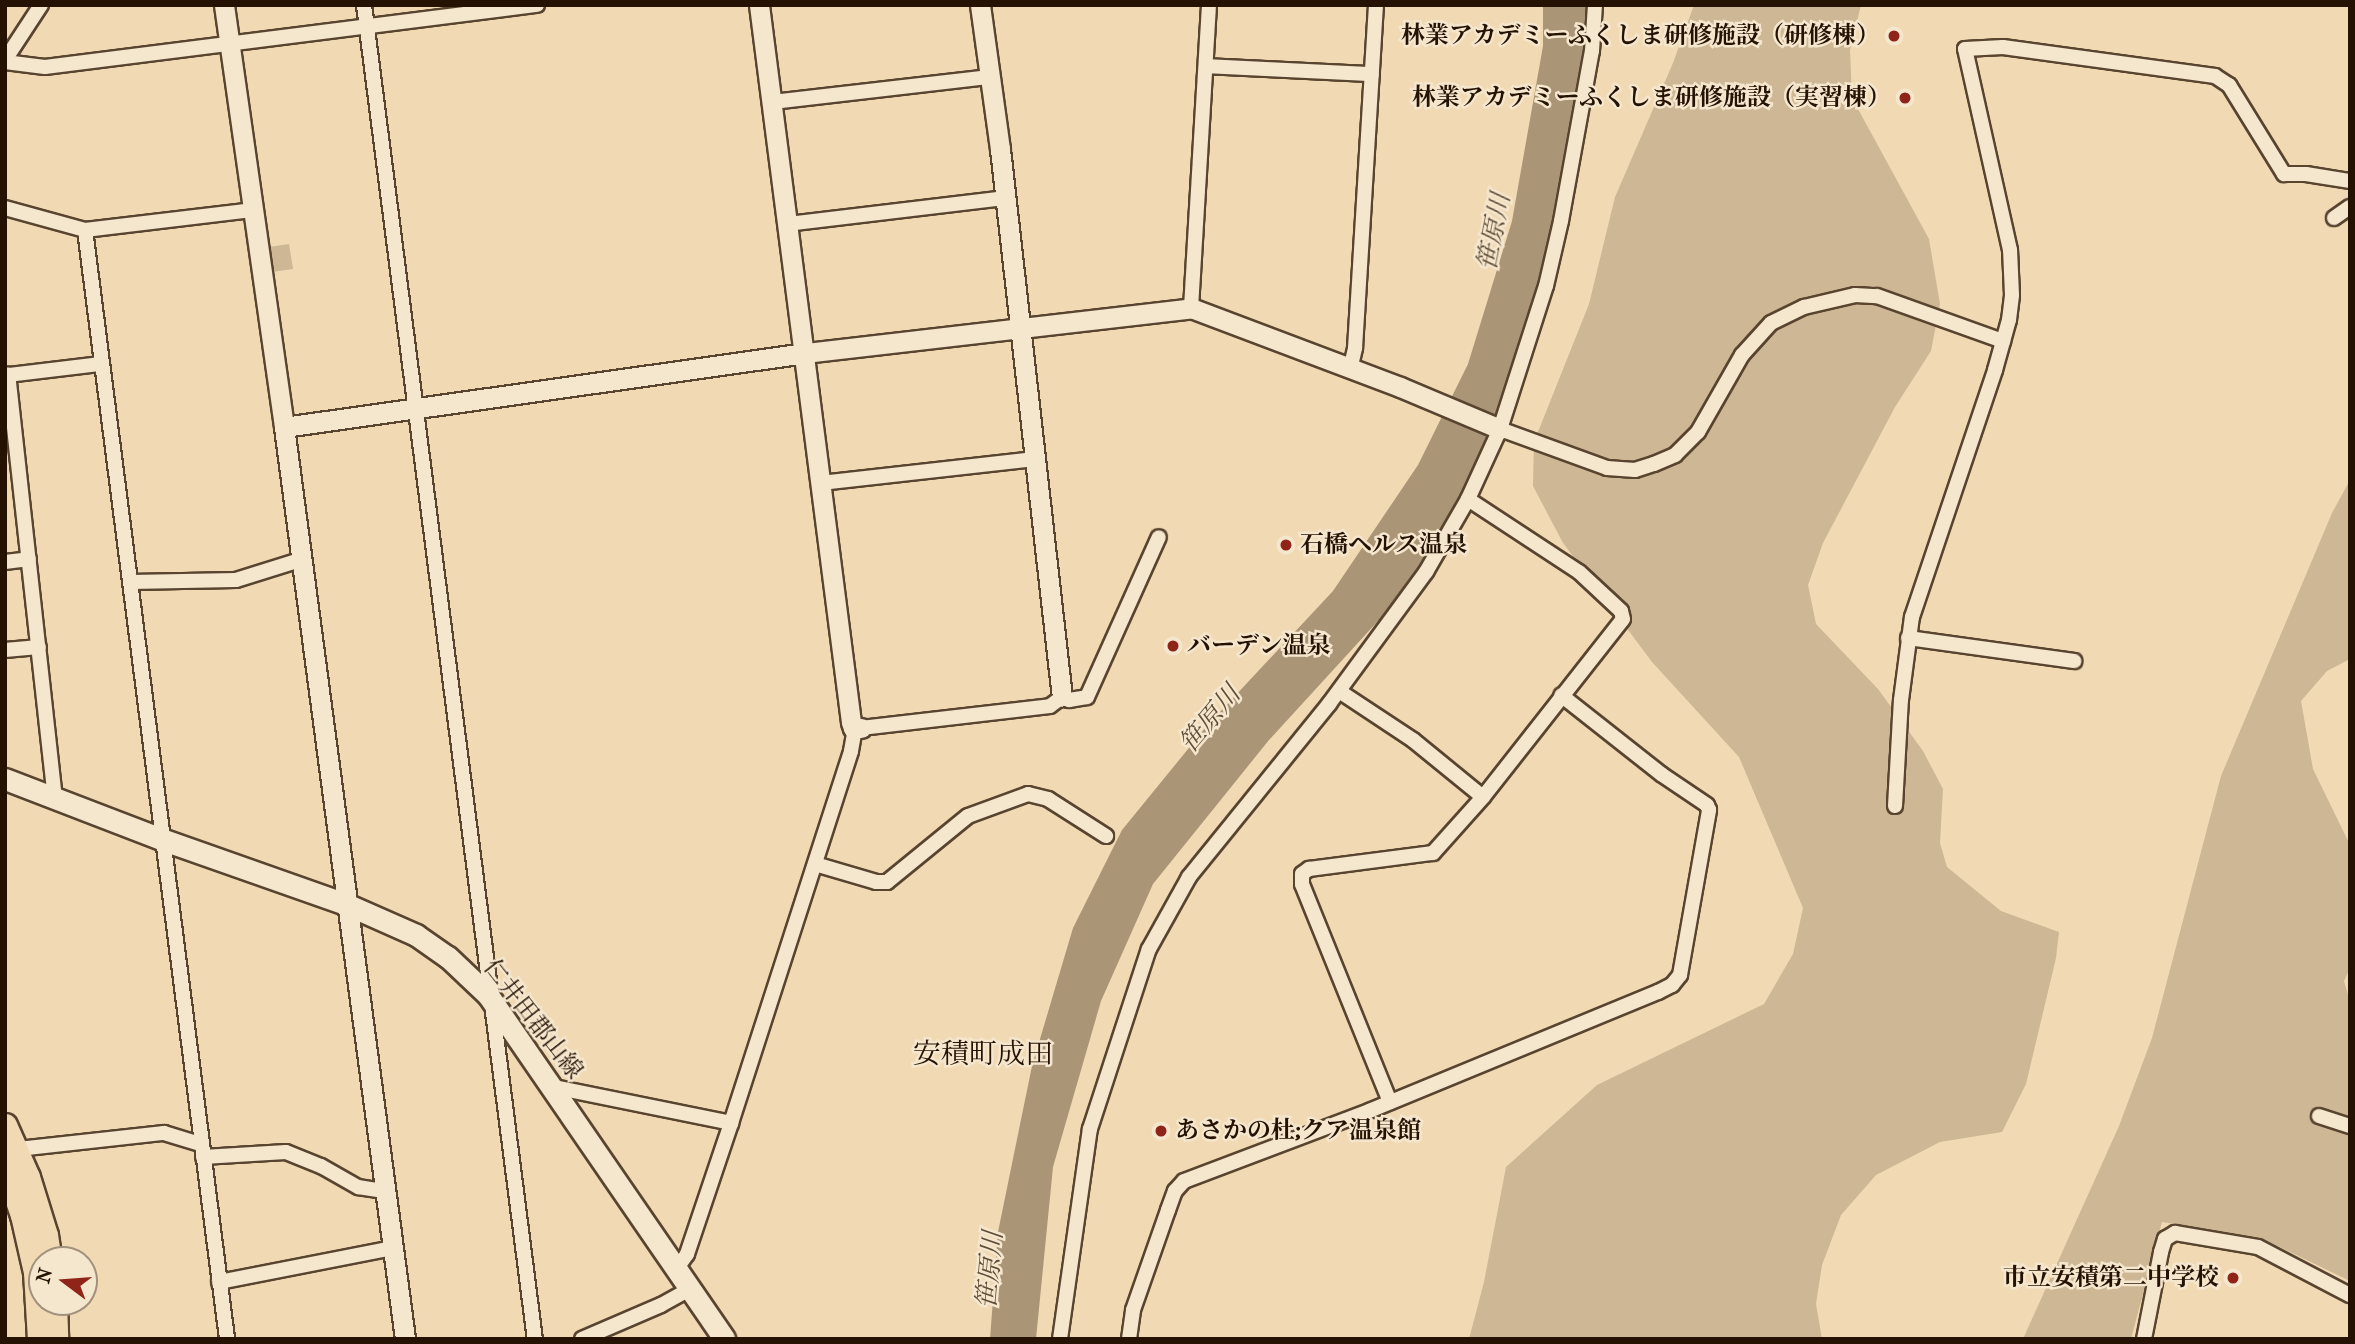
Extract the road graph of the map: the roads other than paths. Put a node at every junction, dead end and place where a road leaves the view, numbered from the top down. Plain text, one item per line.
1 (41, 5) edge
2 (224, 5) edge
3 (363, 5) edge
4 (537, 5) edge
5 (759, 5) edge
6 (980, 5) edge
7 (1209, 5) edge
8 (1376, 5) edge
9 (1595, 5) edge
10 (365, 27) junction
11 (229, 44) junction
12 (6, 57) edge
13 (1206, 66) junction
14 (1372, 74) junction
15 (990, 77) junction
16 (773, 102) junction
17 (2350, 181) edge
18 (1005, 198) junction
19 (2350, 207) edge
20 (5, 208) edge
21 (252, 210) junction
22 (2334, 218) dead end
23 (787, 224) junction
24 (85, 230) junction
25 (1191, 308) junction
26 (1018, 327) junction
27 (2003, 341) junction
28 (805, 353) junction
29 (100, 364) junction
30 (1350, 370) junction
31 (414, 409) junction
32 (1497, 427) junction
33 (284, 428) junction
34 (1035, 459) junction
35 (821, 483) junction
36 (1468, 499) junction
37 (1159, 537) dead end
38 (30, 559) junction
39 (300, 560) junction
40 (5, 562) edge
41 (130, 582) junction
42 (1908, 638) junction
43 (39, 647) junction
44 (5, 650) edge
45 (2074, 661) dead end
46 (1339, 691) junction
47 (1561, 695) junction
48 (1062, 697) junction
49 (858, 728) junction
50 (5, 779) edge
51 (1483, 797) junction
52 (55, 799) junction
53 (1895, 806) dead end
54 (1106, 836) dead end
55 (161, 839) junction
56 (815, 864) junction
57 (346, 904) junction
58 (488, 995) junction
59 (554, 1087) junction
60 (1390, 1102) junction
61 (2319, 1116) dead end
62 (731, 1123) junction
63 (5, 1125) edge
64 (2350, 1126) edge
65 (202, 1151) junction
66 (10, 1157) edge
67 (383, 1191) junction
68 (48, 1246) edge
69 (392, 1248) junction
70 (677, 1268) junction
71 (219, 1282) junction
72 (690, 1289) junction
73 (2350, 1296) edge
74 (55, 1316) edge
75 (39, 1339) edge
76 (56, 1339) edge
77 (226, 1339) edge
78 (405, 1339) edge
79 (535, 1339) edge
80 (582, 1339) edge
81 (724, 1339) edge
82 (1060, 1339) edge
83 (1129, 1339) edge
84 (2144, 1339) edge

1 - 12 street
2 - 11 street
3 - 10 street
4 - 10 street
5 - 16 street
6 - 15 street
7 - 13 street
8 - 14 street
9 - 32 street
10 - 11 street
10 - 31 street
11 - 12 street
11 - 21 street
13 - 14 street
13 - 25 street
14 - 30 street
15 - 16 street
15 - 18 street
16 - 23 street
17 - 27 street
18 - 23 street
18 - 26 street
19 - 22 street
20 - 24 street
21 - 24 street
21 - 33 street
23 - 28 street
24 - 29 street
25 - 26 street
25 - 30 street
26 - 28 street
26 - 34 street
27 - 32 street
27 - 42 street
28 - 31 street
28 - 35 street
29 - 38 street
29 - 41 street
30 - 32 street
31 - 33 street
31 - 58 street
32 - 36 street
33 - 39 street
34 - 35 street
34 - 48 street
35 - 49 street
36 - 46 street
36 - 47 street
37 - 48 street
38 - 40 street
38 - 43 street
39 - 41 street
39 - 57 street
41 - 55 street
42 - 45 street
42 - 53 street
43 - 44 street
43 - 52 street
46 - 51 street
46 - 82 street
47 - 51 street
47 - 60 street
48 - 49 street
49 - 56 street
50 - 52 main road, 仁井田郡山線
51 - 60 street
52 - 55 main road, 仁井田郡山線
54 - 56 street
55 - 57 main road, 仁井田郡山線
55 - 65 street
56 - 62 street
57 - 58 main road, 仁井田郡山線
57 - 67 street
58 - 59 main road, 仁井田郡山線
58 - 79 street
59 - 62 street
59 - 70 main road, 仁井田郡山線
60 - 83 street
61 - 64 street
62 - 70 street
63 - 66 main road
65 - 66 street
65 - 67 street
65 - 71 street
66 - 68 main road
66 - 75 main road
67 - 69 street
69 - 71 street
69 - 78 street
70 - 72 main road, 仁井田郡山線
71 - 77 street
72 - 80 street
72 - 81 main road, 仁井田郡山線
73 - 84 street
74 - 76 main road

